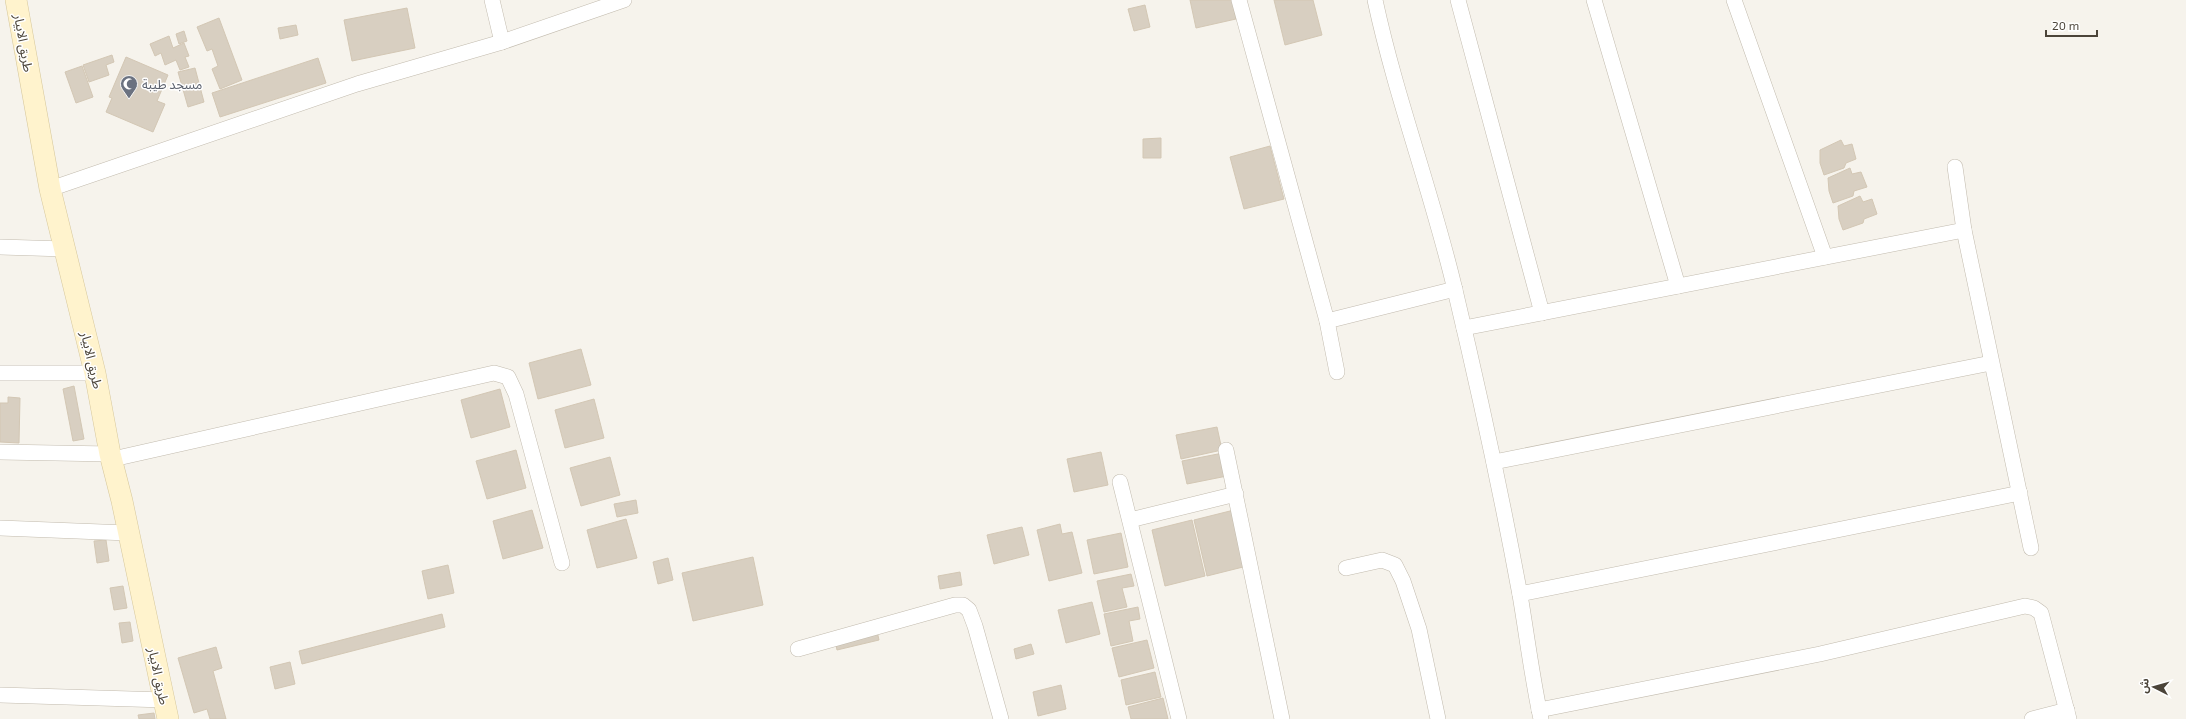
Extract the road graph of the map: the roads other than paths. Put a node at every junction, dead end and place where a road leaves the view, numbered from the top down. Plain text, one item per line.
1 (16, 0) edge
2 (492, 0) edge
3 (624, 0) edge
4 (1239, 0) edge
5 (1375, 0) edge
6 (1458, 0) edge
7 (1594, 0) edge
8 (1734, 0) edge
9 (502, 42) junction
10 (1955, 167) dead end
11 (50, 189) junction
12 (1964, 230) junction
13 (0, 248) edge
14 (65, 248) junction
15 (1825, 257) junction
16 (1678, 286) junction
17 (1455, 289) junction
18 (1542, 313) junction
19 (1327, 321) junction
20 (1464, 328) junction
21 (1991, 363) junction
22 (1338, 372) dead end
23 (0, 373) edge
24 (96, 373) junction
25 (1226, 450) dead end
26 (0, 452) edge
27 (112, 456) junction
28 (1494, 462) junction
29 (1120, 482) dead end
30 (2020, 493) junction
31 (1236, 494) junction
32 (1130, 520) junction
33 (0, 528) edge
34 (128, 534) junction
35 (2031, 548) dead end
36 (562, 563) dead end
37 (1346, 568) dead end
38 (1520, 594) junction
39 (798, 649) dead end
40 (0, 695) edge
41 (166, 710) edge
42 (1540, 714) edge
43 (2068, 715) edge
44 (1001, 719) edge
45 (1179, 719) edge
46 (1282, 719) edge
47 (1438, 719) edge
48 (2032, 719) edge

1 - 11 main road, طريق الابيار
2 - 9 street
3 - 9 street
4 - 19 street
5 - 17 street
6 - 18 street
7 - 16 street
8 - 15 street
9 - 11 street
10 - 12 street
11 - 14 main road, طريق الابيار
12 - 15 street
12 - 21 street
13 - 14 street
14 - 24 main road, طريق الابيار
15 - 16 street
16 - 18 street
17 - 19 street
17 - 20 street
18 - 20 street
19 - 22 street
20 - 28 street
21 - 28 street
21 - 30 street
23 - 24 street
24 - 27 main road, طريق الابيار
25 - 31 street
26 - 27 street
27 - 34 main road, طريق الابيار
27 - 36 street
28 - 38 street
29 - 32 street
30 - 35 street
30 - 38 street
31 - 32 street
31 - 46 street
32 - 45 street
33 - 34 street
34 - 41 main road, طريق الابيار
37 - 47 street
38 - 42 street
39 - 44 street
40 - 41 street
42 - 43 street
43 - 48 street

